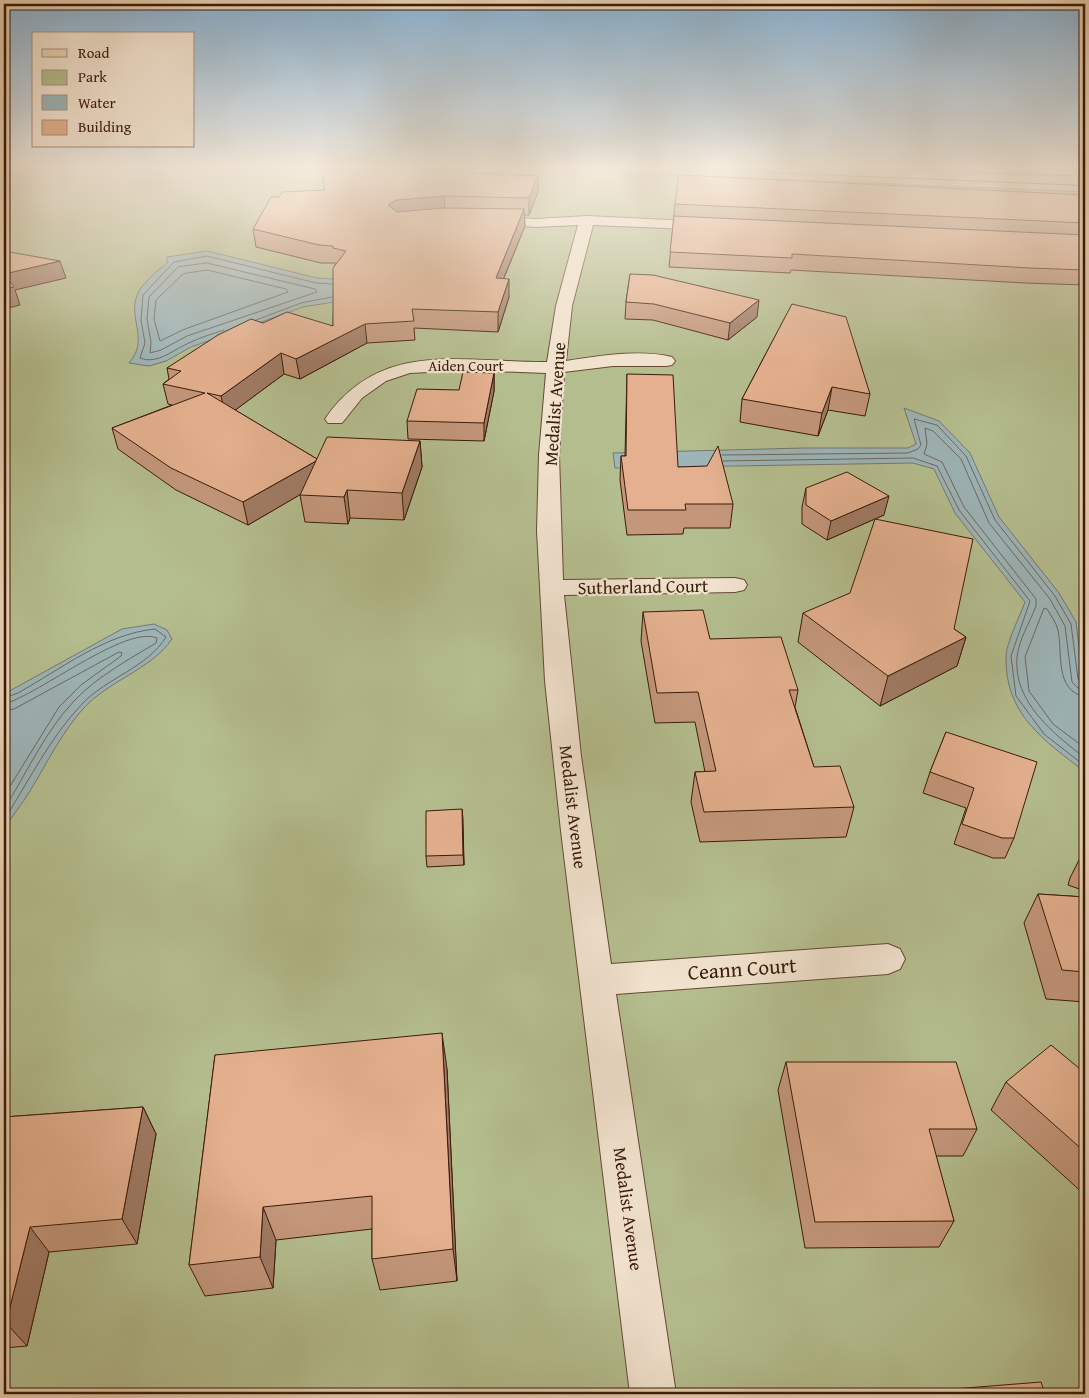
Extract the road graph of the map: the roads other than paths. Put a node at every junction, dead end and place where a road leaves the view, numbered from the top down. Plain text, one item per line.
1 (584, 233) edge
2 (666, 361) dead end
3 (555, 367) junction
4 (336, 419) dead end
5 (735, 585) dead end
6 (551, 588) junction
7 (888, 959) dead end
8 (596, 980) junction
9 (653, 1394) edge

1 - 3 street, Medalist Avenue
2 - 3 street, Aiden Court
3 - 4 street, Aiden Court
3 - 6 street, Medalist Avenue
5 - 6 street, Sutherland Court
6 - 8 street, Medalist Avenue
7 - 8 street, Ceann Court
8 - 9 street, Medalist Avenue

